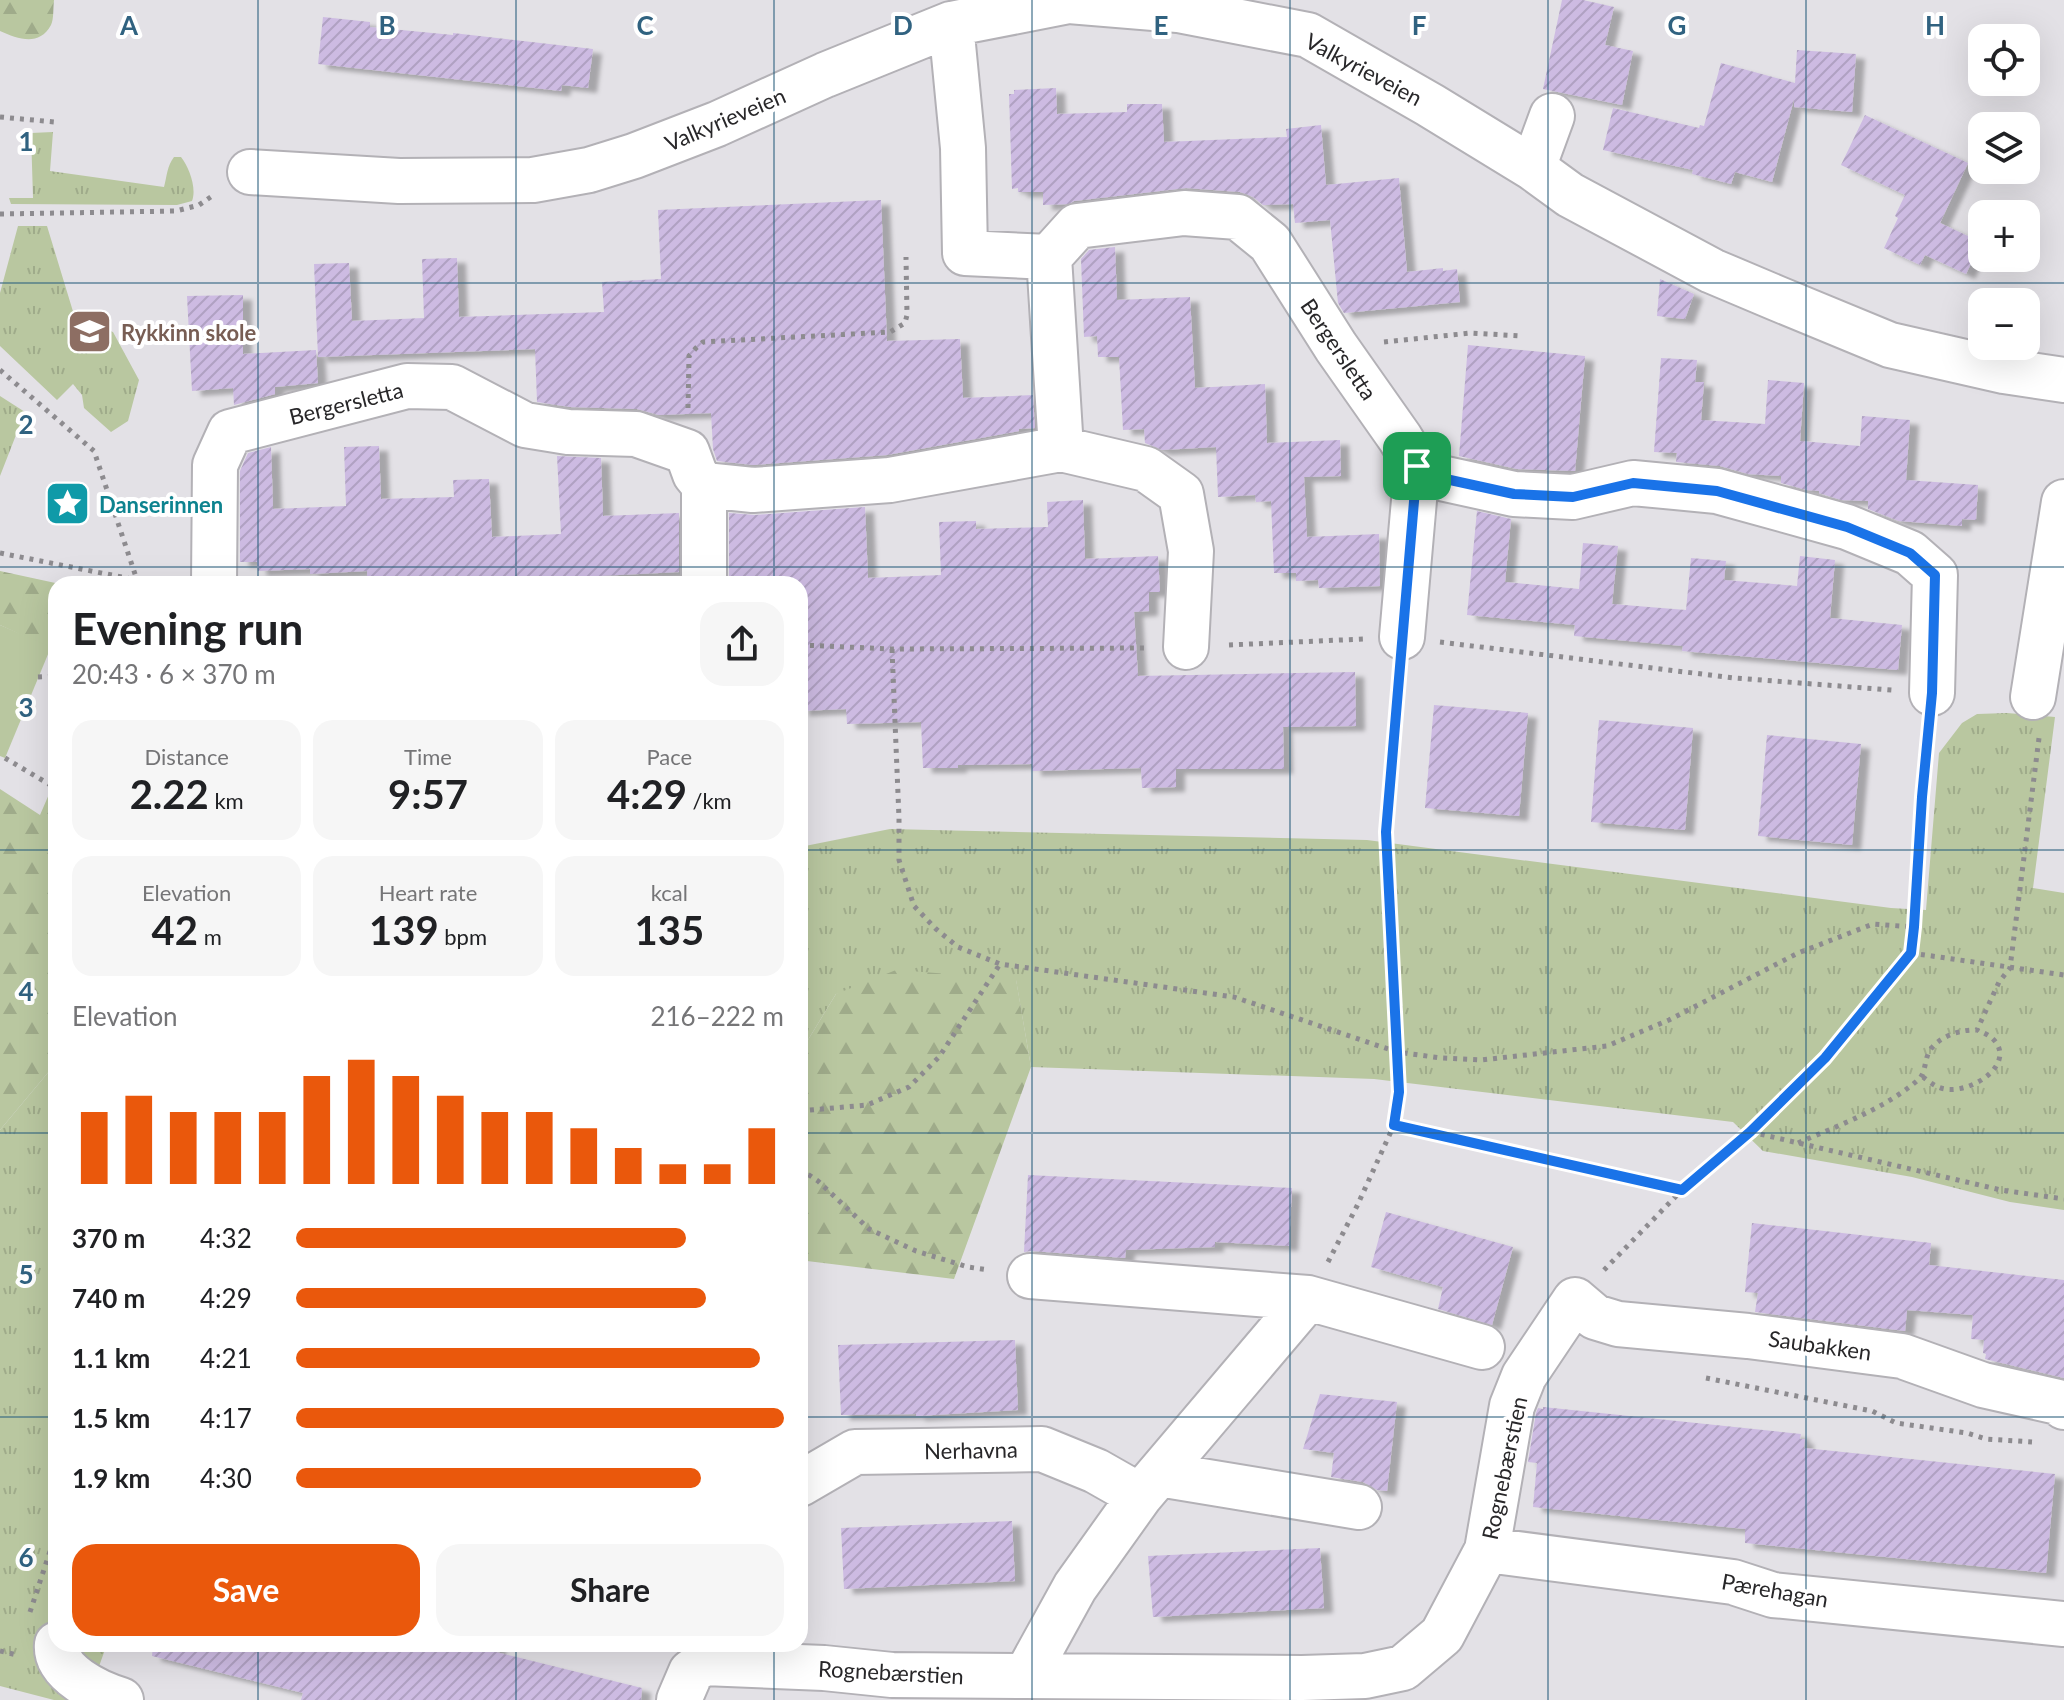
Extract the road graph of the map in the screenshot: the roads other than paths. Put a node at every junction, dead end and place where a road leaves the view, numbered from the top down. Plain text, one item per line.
1 (1069, 0) edge
2 (1311, 18) edge
3 (951, 24) junction
4 (1552, 116) dead end
5 (1533, 168) junction
6 (250, 172) road end
7 (1049, 257) junction
8 (2064, 380) edge
9 (1061, 449) junction
10 (1417, 466) junction
11 (696, 468) junction
12 (2064, 502) edge
13 (214, 576) edge
14 (703, 576) edge
15 (1402, 637) road end
16 (1186, 647) dead end
17 (1932, 693) road end
18 (2033, 697) road end
19 (1030, 1276) road end
20 (1308, 1298) junction
21 (1575, 1300) joint
22 (1482, 1347) dead end
23 (2064, 1407) edge
24 (808, 1479) edge
25 (1150, 1485) junction
26 (1359, 1507) dead end
27 (1487, 1550) junction
28 (2064, 1624) edge
29 (56, 1652) edge
30 (1026, 1676) junction
31 (109, 1698) edge
32 (679, 1700) edge

1 - 2 street, Valkyrieveien
1 - 3 street, Valkyrieveien
2 - 5 street, Valkyrieveien
3 - 6 street, Valkyrieveien
3 - 7 street
4 - 5 street
5 - 8 street, Valkyrieveien
7 - 9 street
7 - 10 street, Bergersletta
9 - 11 street, Bergersletta
9 - 16 street, Bergersletta
10 - 15 street
10 - 17 street
11 - 13 street, Bergersletta
11 - 14 street
12 - 18 street
19 - 20 street
20 - 22 street
20 - 25 street
21 - 23 street, Saubakken
21 - 27 street, Rognebærstien
24 - 25 street, Nerhavna
25 - 26 street, Nerhavna
25 - 30 street
27 - 28 street, Pærehagan
27 - 30 street, Rognebærstien
29 - 31 street
30 - 32 street, Rognebærstien

